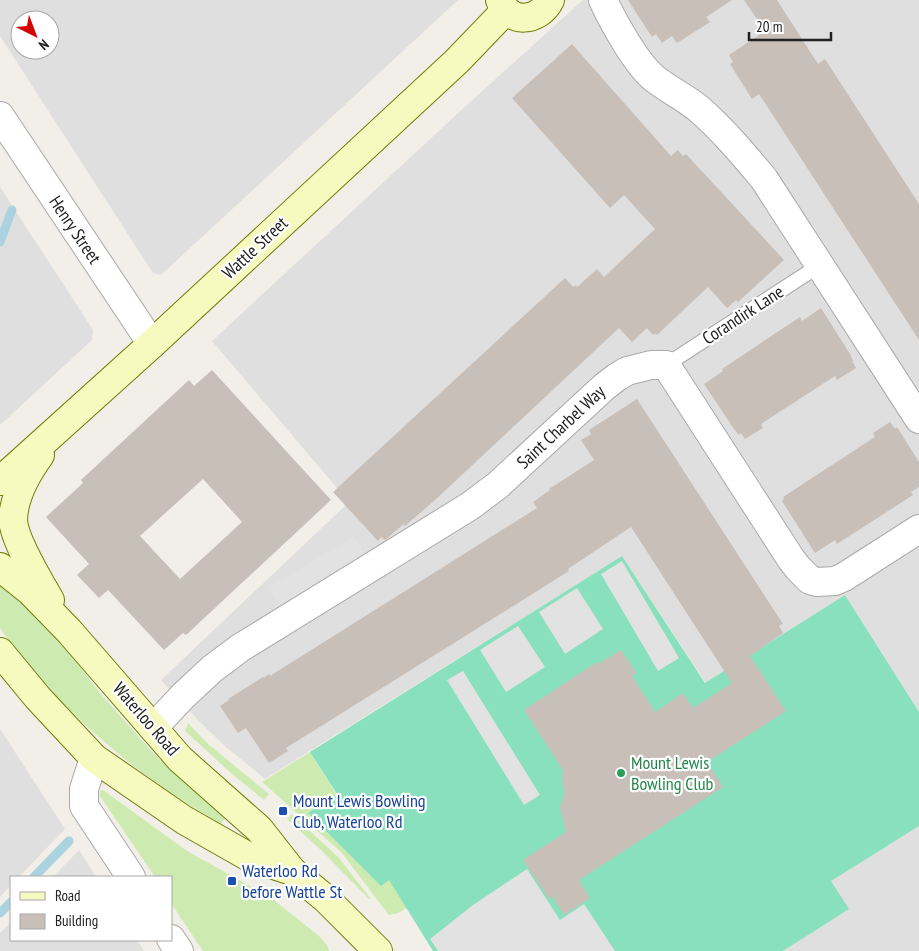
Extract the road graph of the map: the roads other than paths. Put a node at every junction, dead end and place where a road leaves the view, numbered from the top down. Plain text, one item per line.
1 (550, 0) edge
2 (603, 0) edge
3 (503, 5) edge
4 (0, 116) edge
5 (820, 265) junction
6 (152, 344) junction
7 (666, 365) junction
8 (919, 419) edge
9 (59, 428) junction
10 (0, 482) edge
11 (919, 529) edge
12 (0, 567) edge
13 (69, 631) junction
14 (0, 652) edge
15 (153, 728) junction
16 (94, 758) junction
17 (292, 871) junction
18 (129, 876) edge
19 (172, 940) edge
20 (376, 950) edge
21 (180, 951) edge

1 - 3 main road
2 - 5 street
3 - 6 main road, Wattle Street
4 - 6 street, Henry Street
5 - 7 lane, Corandirk Lane
5 - 8 street
6 - 9 main road, Wattle Street
7 - 11 street
7 - 15 street, Saint Charbel Way
9 - 10 main road, Wattle Street
9 - 13 main road
12 - 13 main road, Waterloo Road
13 - 15 main road, Waterloo Road
14 - 16 main road, Waterloo Road
15 - 17 main road, Waterloo Road
16 - 17 main road, Waterloo Road
16 - 18 street
17 - 20 main road, Waterloo Road
19 - 21 street

